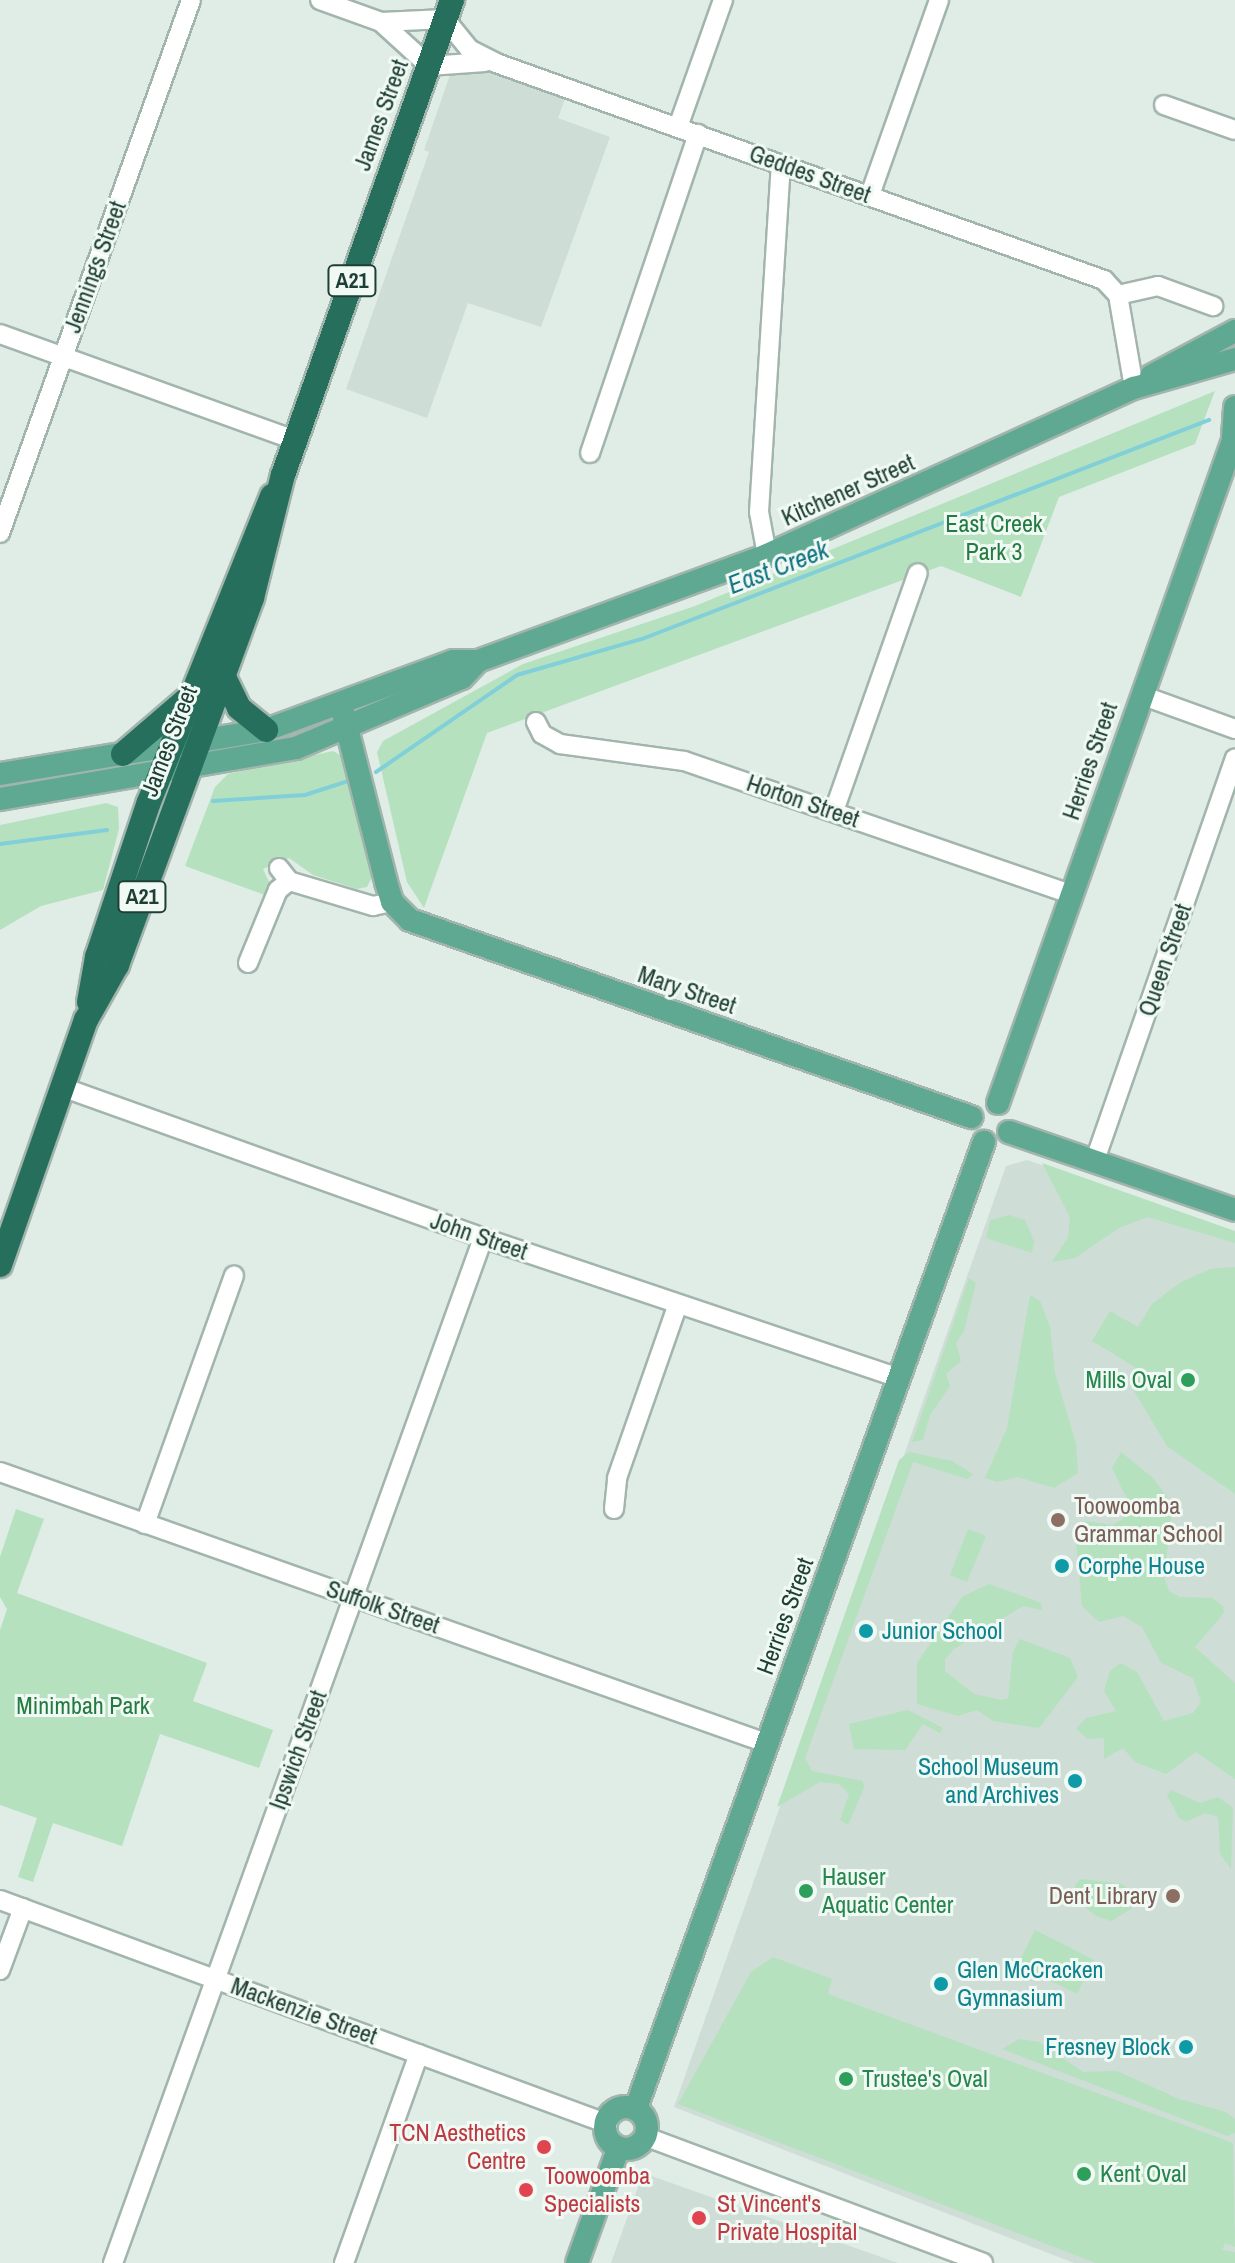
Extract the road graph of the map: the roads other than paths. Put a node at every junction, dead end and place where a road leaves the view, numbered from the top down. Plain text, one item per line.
1 (191, 0) edge
2 (320, 0) edge
3 (723, 0) edge
4 (939, 0) edge
5 (342, 4) edge
6 (449, 10) edge
7 (381, 22) junction
8 (496, 63) junction
9 (429, 66) junction
10 (1164, 105) dead end
11 (678, 127) junction
12 (1235, 130) edge
13 (698, 134) junction
14 (781, 164) junction
15 (870, 195) junction
16 (1118, 295) junction
17 (1213, 306) dead end
18 (1235, 331) edge
19 (0, 334) edge
20 (1235, 345) edge
21 (63, 356) junction
22 (1235, 359) edge
23 (1163, 367) junction
24 (1134, 388) junction
25 (1235, 407) edge
26 (1234, 437) edge
27 (295, 440) junction
28 (590, 453) dead end
29 (283, 475) junction
30 (0, 533) edge
31 (767, 555) junction
32 (918, 573) dead end
33 (478, 661) junction
34 (224, 677) junction
35 (1141, 695) junction
36 (189, 698) junction
37 (341, 705) junction
38 (536, 722) dead end
39 (351, 729) junction
40 (1235, 729) edge
41 (266, 730) junction
42 (199, 742) junction
43 (170, 747) junction
44 (123, 754) junction
45 (1235, 759) edge
46 (188, 770) junction
47 (0, 774) edge
48 (160, 774) junction
49 (0, 799) edge
50 (834, 811) junction
51 (1071, 894) junction
52 (392, 902) junction
53 (248, 963) dead end
54 (86, 1020) junction
55 (62, 1087) junction
56 (998, 1103) junction
57 (971, 1117) junction
58 (1009, 1132) junction
59 (984, 1142) junction
60 (1095, 1160) junction
61 (1235, 1210) edge
62 (8, 1220) edge
63 (483, 1238) junction
64 (0, 1265) edge
65 (234, 1275) dead end
66 (678, 1304) junction
67 (898, 1378) junction
68 (0, 1472) edge
69 (614, 1509) dead end
70 (145, 1524) junction
71 (354, 1596) junction
72 (766, 1743) junction
73 (0, 1900) edge
74 (13, 1917) edge
75 (0, 1970) edge
76 (217, 1979) junction
77 (419, 2054) junction
78 (636, 2108) junction
79 (608, 2124) junction
80 (644, 2136) junction
81 (618, 2149) junction
82 (113, 2263) edge
83 (344, 2263) edge
84 (577, 2263) edge
85 (983, 2263) edge

1 - 21 street, Jennings Street
2 - 5 street
3 - 11 street
4 - 15 street
5 - 7 street
6 - 7 street
6 - 8 street, Geddes Street
6 - 9 highway, James Street / A21
7 - 9 street
8 - 9 street, Geddes Street
8 - 11 street, Geddes Street
9 - 27 highway, James Street / A21
10 - 12 street
11 - 13 street, Geddes Street
13 - 14 street, Geddes Street
13 - 28 street
14 - 15 street, Geddes Street
14 - 31 street
15 - 16 street, Geddes Street
16 - 17 street
16 - 24 street
18 - 23 main road
19 - 21 street
20 - 23 main road
21 - 27 street
21 - 30 street, Jennings Street
22 - 24 main road, Kitchener Street
23 - 24 main road
24 - 31 main road, Kitchener Street
25 - 26 main road, Herries Street
26 - 35 main road, Herries Street
27 - 29 highway, James Street / A21
29 - 34 highway, James Street / A21
29 - 36 highway, James Street / A21
31 - 33 main road, Kitchener Street
32 - 50 street
33 - 37 main road, Kitchener Street
33 - 39 main road, Kitchener Street
34 - 41 highway
34 - 42 highway, James Street / A21
35 - 40 street
35 - 51 main road, Herries Street
36 - 43 highway, James Street / A21
36 - 44 highway
37 - 39 main road
37 - 41 main road, Kitchener Street
38 - 50 street, Horton Street
39 - 46 main road, Kitchener Street
39 - 52 main road
41 - 42 main road, Kitchener Street
42 - 43 main road, Kitchener Street
42 - 46 highway, James Street / A21
43 - 44 main road, Kitchener Street
43 - 48 highway, James Street / A21
44 - 47 main road, Kitchener Street
45 - 60 street, Queen Street
46 - 48 main road, Kitchener Street
46 - 54 highway, James Street / A21
48 - 49 main road, Kitchener Street
48 - 54 highway, James Street / A21
50 - 51 street, Horton Street
51 - 56 main road, Herries Street
52 - 53 street
52 - 57 main road, Mary Street
54 - 55 highway, James Street / A21
55 - 62 highway, James Street / A21
55 - 63 street, John Street
56 - 57 main road
56 - 58 main road
57 - 59 main road
58 - 59 main road
58 - 60 main road
59 - 67 main road, Herries Street
60 - 61 main road
62 - 64 highway, James Street / A21
63 - 66 street, John Street
63 - 71 street, Ipswich Street
65 - 70 street
66 - 67 street, John Street
66 - 69 street
67 - 72 main road, Herries Street
68 - 70 street, Suffolk Street
70 - 71 street, Suffolk Street
71 - 72 street, Suffolk Street
71 - 76 street, Ipswich Street
72 - 78 main road, Herries Street
73 - 74 street, Mackenzie Street
74 - 75 street
74 - 76 street, Mackenzie Street
76 - 77 street, Mackenzie Street
76 - 82 street, Ipswich Street
77 - 79 street, Mackenzie Street
77 - 83 street
78 - 79 main road
78 - 80 main road
79 - 81 main road
80 - 81 main road
80 - 85 street
81 - 84 main road

